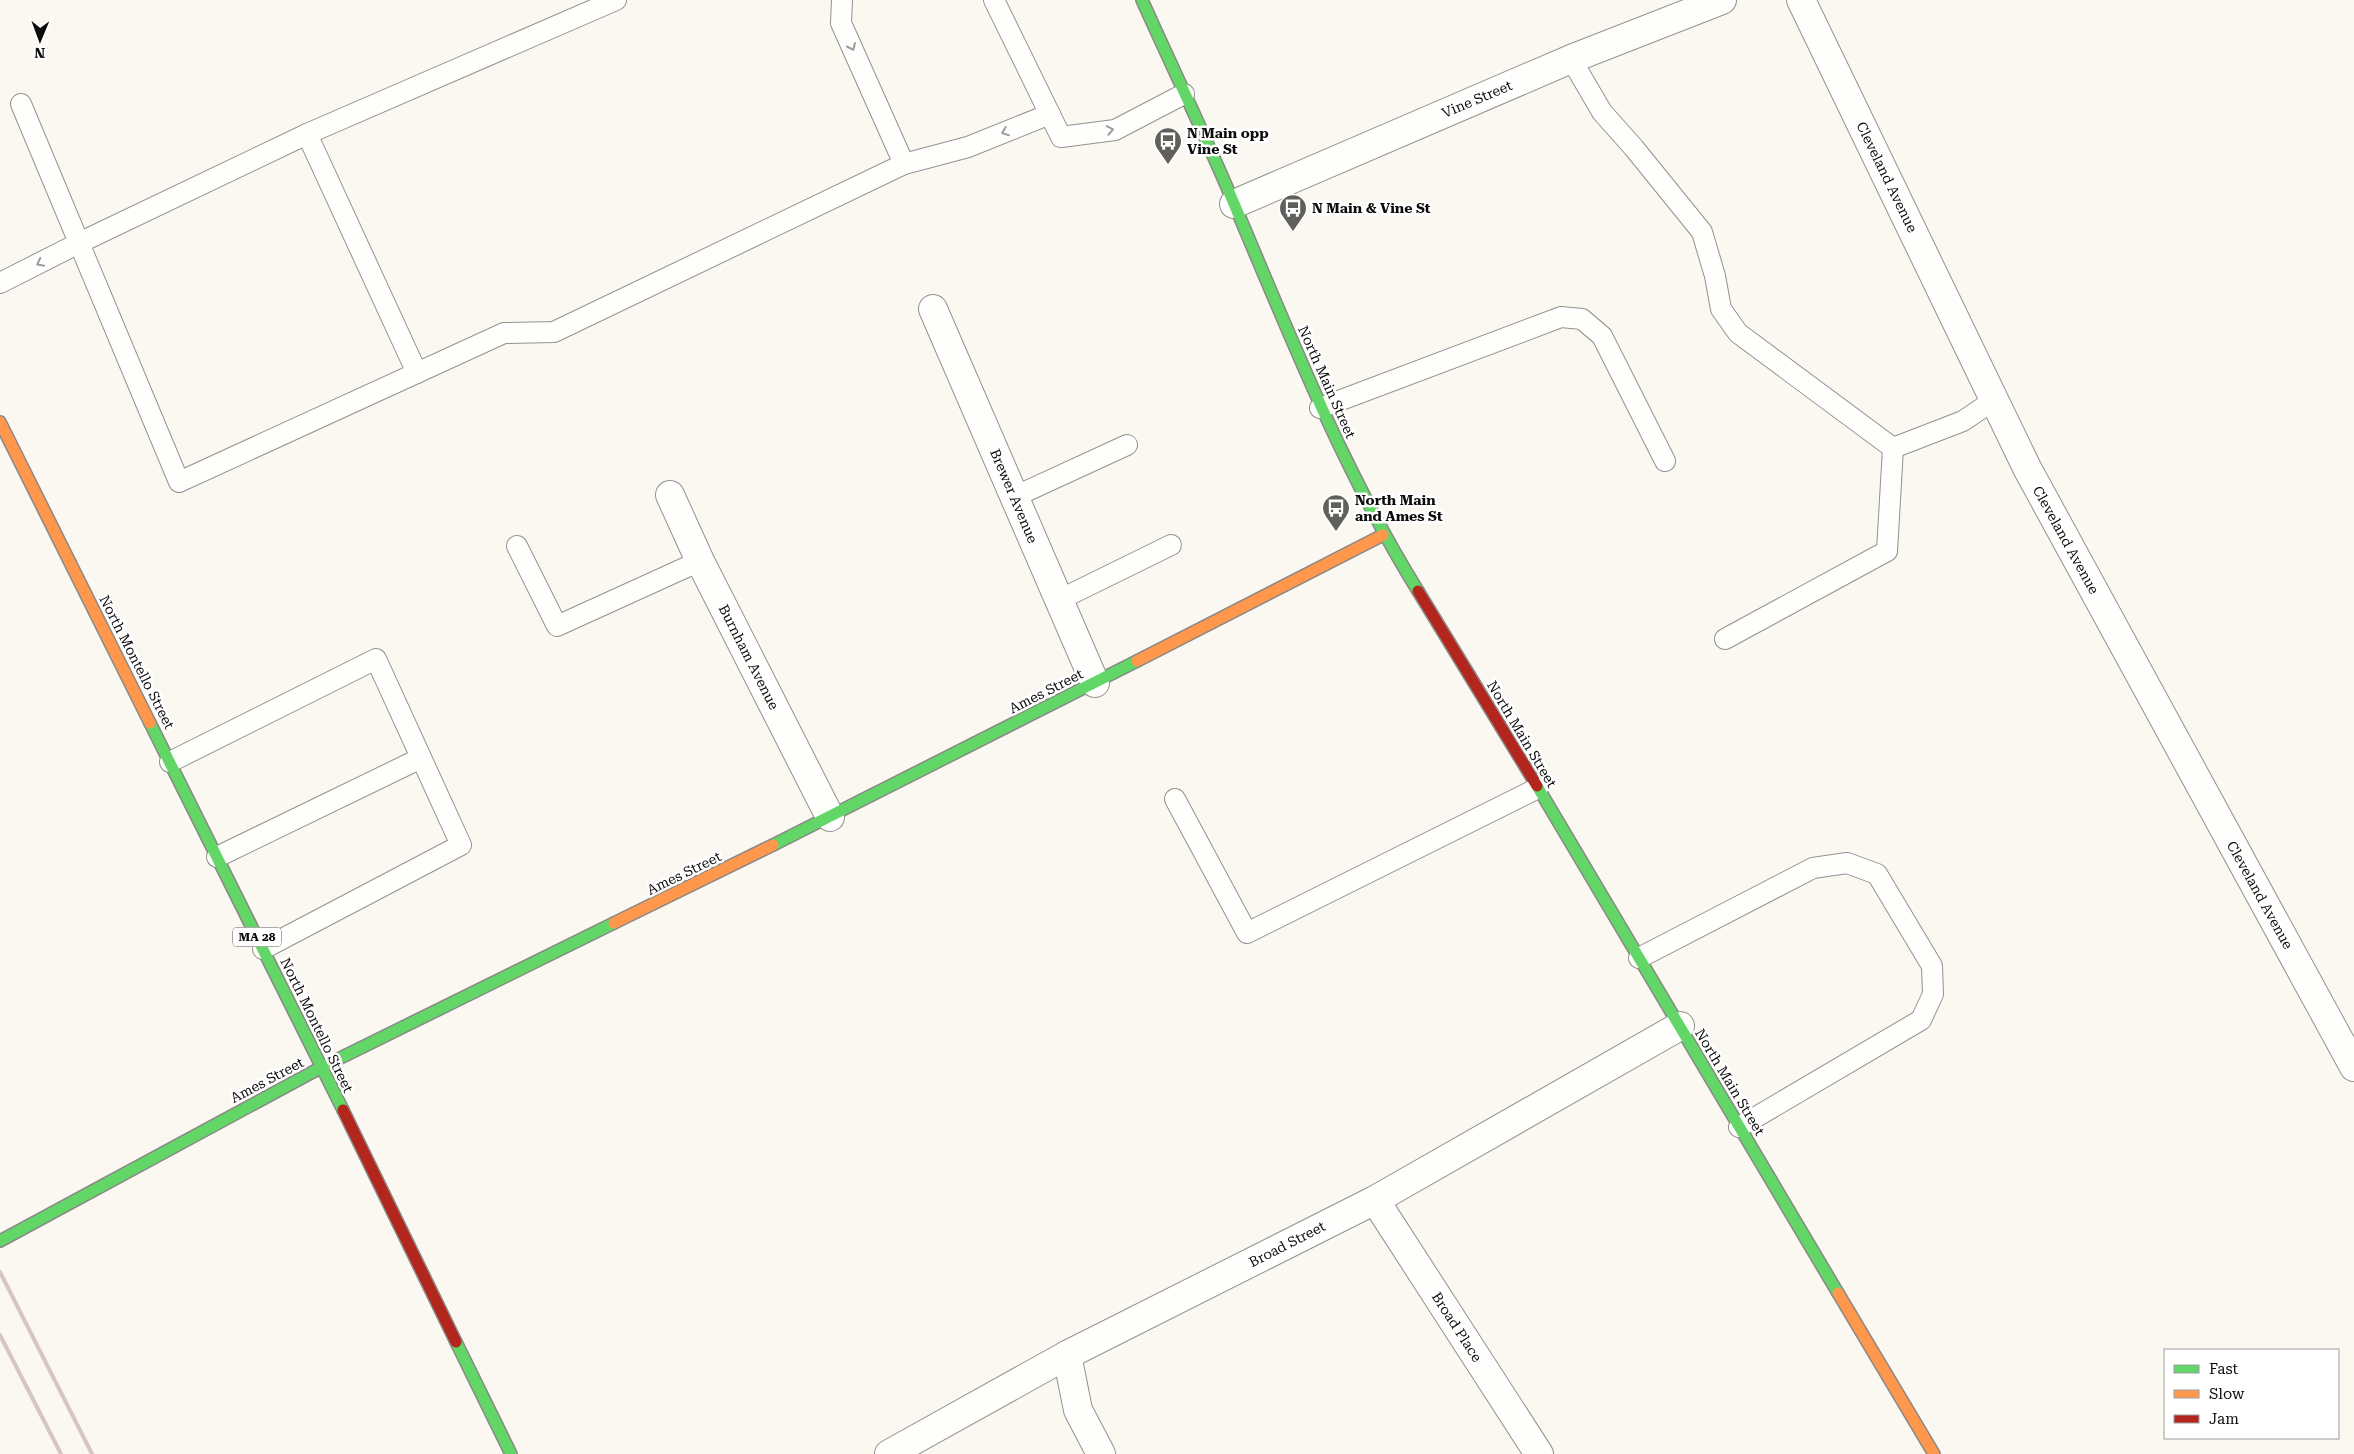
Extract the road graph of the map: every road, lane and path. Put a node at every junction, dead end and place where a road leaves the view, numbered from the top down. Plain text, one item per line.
1 (616, 0) edge
2 (842, 0) edge
3 (994, 0) edge
4 (1142, 0) edge
5 (1722, 0) edge
6 (1801, 0) edge
7 (1571, 59) junction
8 (1184, 94) junction
9 (21, 104) dead end
10 (1050, 114) junction
11 (306, 134) junction
12 (904, 164) junction
13 (1234, 204) junction
14 (79, 243) junction
15 (0, 283) edge
16 (933, 309) dead end
17 (417, 373) junction
18 (1994, 400) junction
19 (1320, 408) junction
20 (0, 422) edge
21 (1127, 445) dead end
22 (1892, 448) junction
23 (1665, 461) dead end
24 (670, 495) dead end
25 (1014, 497) junction
26 (1383, 535) junction
27 (517, 546) dead end
28 (1171, 546) dead end
29 (700, 561) junction
30 (1059, 600) junction
31 (1725, 639) dead end
32 (1095, 683) junction
33 (421, 758) junction
34 (170, 762) junction
35 (1538, 788) junction
36 (1175, 799) dead end
37 (830, 817) junction
38 (217, 857) junction
39 (263, 949) junction
40 (1639, 958) junction
41 (1680, 1026) junction
42 (2354, 1067) edge
43 (322, 1068) junction
44 (1740, 1127) junction
45 (1375, 1200) junction
46 (0, 1241) edge
47 (1067, 1356) junction
48 (512, 1454) edge
49 (889, 1454) edge
50 (1101, 1454) edge
51 (1539, 1454) edge
52 (1934, 1454) edge

1 - 11 lane
2 -> 12 lane
3 - 10 lane
4 - 8 main road, North Main Street
5 - 7 street, Vine Street
6 - 18 street, Cleveland Avenue
7 - 13 street, Vine Street
7 - 22 lane
10 -> 8 lane
8 - 13 main road, North Main Street
9 - 14 lane
10 -> 12 lane
11 - 14 lane
11 - 17 lane
12 - 17 lane
13 - 19 main road, North Main Street
14 -> 15 lane
14 - 17 lane
16 - 25 street, Brewer Avenue
18 - 22 lane
18 - 42 street, Cleveland Avenue
19 - 23 lane
19 - 26 main road, North Main Street
20 - 34 main road, North Montello Street / MA 28
21 - 25 lane
22 - 31 lane
24 - 29 street, Burnham Avenue
25 - 30 street, Brewer Avenue
26 - 32 main road, Ames Street
26 - 35 main road, North Main Street
27 - 29 lane
28 - 30 lane
29 - 37 street, Burnham Avenue
30 - 32 street, Brewer Avenue
32 - 37 main road, Ames Street
33 - 34 lane
33 - 38 lane
33 - 39 lane
34 - 38 main road, North Montello Street / MA 28
35 - 36 lane
35 - 40 main road, North Main Street
37 - 43 main road, Ames Street
38 - 39 main road, North Montello Street / MA 28
39 - 43 main road, North Montello Street / MA 28
40 - 41 main road, North Main Street
40 - 44 lane
41 - 44 main road, North Main Street
41 - 45 street, Broad Street
43 - 46 main road, Ames Street
43 - 48 main road, North Montello Street / MA 28
44 - 52 main road, North Main Street
45 - 47 street, Broad Street
45 - 51 street, Broad Place
47 - 49 street, Broad Street
47 - 50 street

